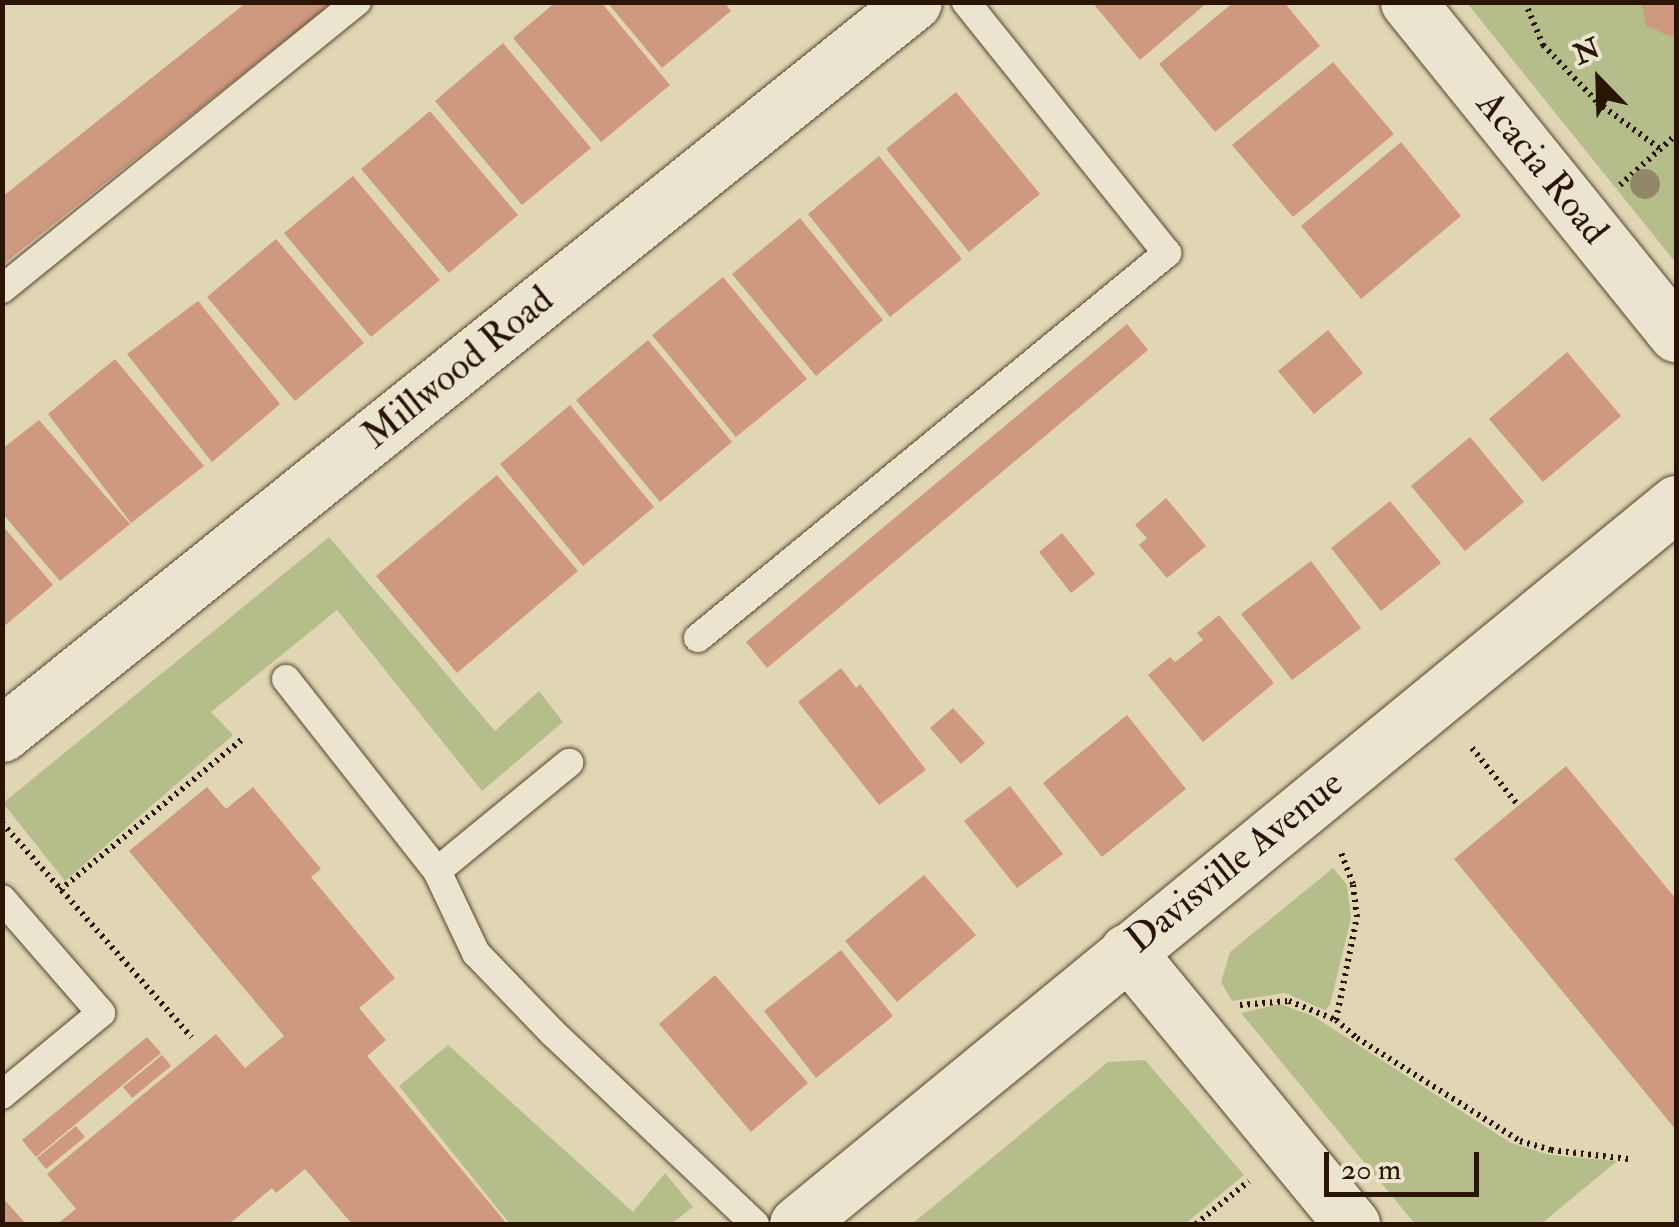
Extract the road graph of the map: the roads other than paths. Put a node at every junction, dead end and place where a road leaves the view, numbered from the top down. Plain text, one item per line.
1 (357, 2) edge
2 (914, 2) edge
3 (966, 2) edge
4 (1408, 2) edge
5 (2, 289) edge
6 (1676, 334) edge
7 (1676, 502) edge
8 (698, 638) dead end
9 (286, 679) dead end
10 (2, 734) edge
11 (570, 763) dead end
12 (437, 870) junction
13 (2, 899) edge
14 (1127, 951) junction
15 (2, 1094) edge
16 (755, 1224) edge
17 (797, 1224) edge
18 (1352, 1224) edge

1 - 5 lane
2 - 10 street, Millwood Road
3 - 8 lane
4 - 6 street, Acacia Road
7 - 14 street, Davisville Avenue
9 - 12 lane
11 - 12 lane
12 - 16 lane
13 - 15 lane
14 - 17 street, Davisville Avenue
14 - 18 street

